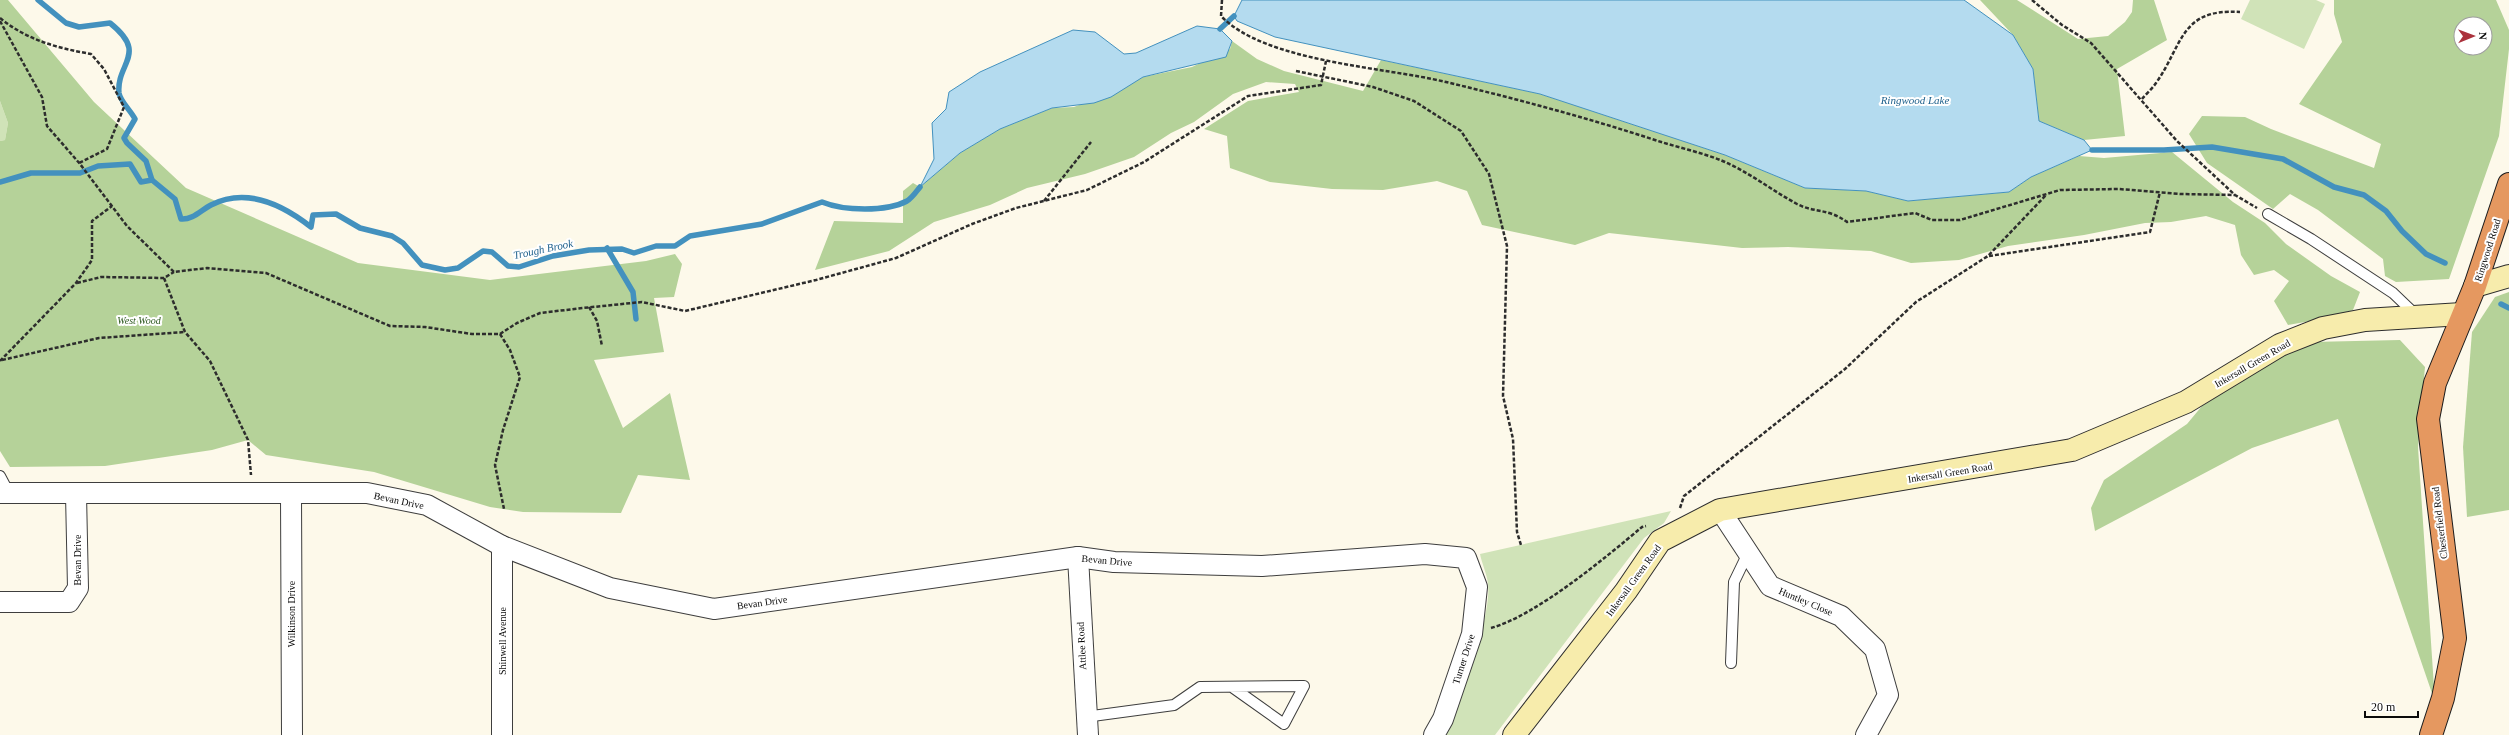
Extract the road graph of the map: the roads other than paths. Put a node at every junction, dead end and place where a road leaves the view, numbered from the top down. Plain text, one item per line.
1 (2509, 184) edge
2 (2268, 214) road end
3 (2509, 276) edge
4 (2475, 286) junction
5 (2462, 314) junction
6 (2418, 318) junction
7 (3, 487) edge
8 (76, 494) junction
9 (291, 494) junction
10 (1720, 510) junction
11 (502, 546) junction
12 (1748, 553) junction
13 (1078, 557) junction
14 (1466, 558) joint
15 (0, 602) edge
16 (1731, 663) dead end
17 (1232, 687) junction
18 (1086, 726) edge
19 (292, 735) edge
20 (502, 735) edge
21 (1434, 735) edge
22 (1514, 735) edge
23 (1866, 735) edge
24 (2431, 735) edge

1 - 4 highway, Ringwood Road
2 - 6 lane
3 - 4 street
4 - 5 highway, Ringwood Road
5 - 6 street, Inkersall Green Road
5 - 24 highway, Chesterfield Road
6 - 10 street, Inkersall Green Road
7 - 8 street, Bevan Drive
8 - 9 street, Bevan Drive
8 - 15 street, Bevan Drive
9 - 11 street, Bevan Drive
9 - 19 street, Wilkinson Drive
10 - 12 street, Huntley Close
10 - 22 street, Inkersall Green Road
11 - 13 street, Bevan Drive
11 - 20 street, Shinwell Avenue
12 - 16 lane
12 - 23 street, Huntley Close
13 - 14 street, Bevan Drive
13 - 18 street, Attlee Road
14 - 21 street, Turner Drive
17 - 17 lane
17 - 18 lane

